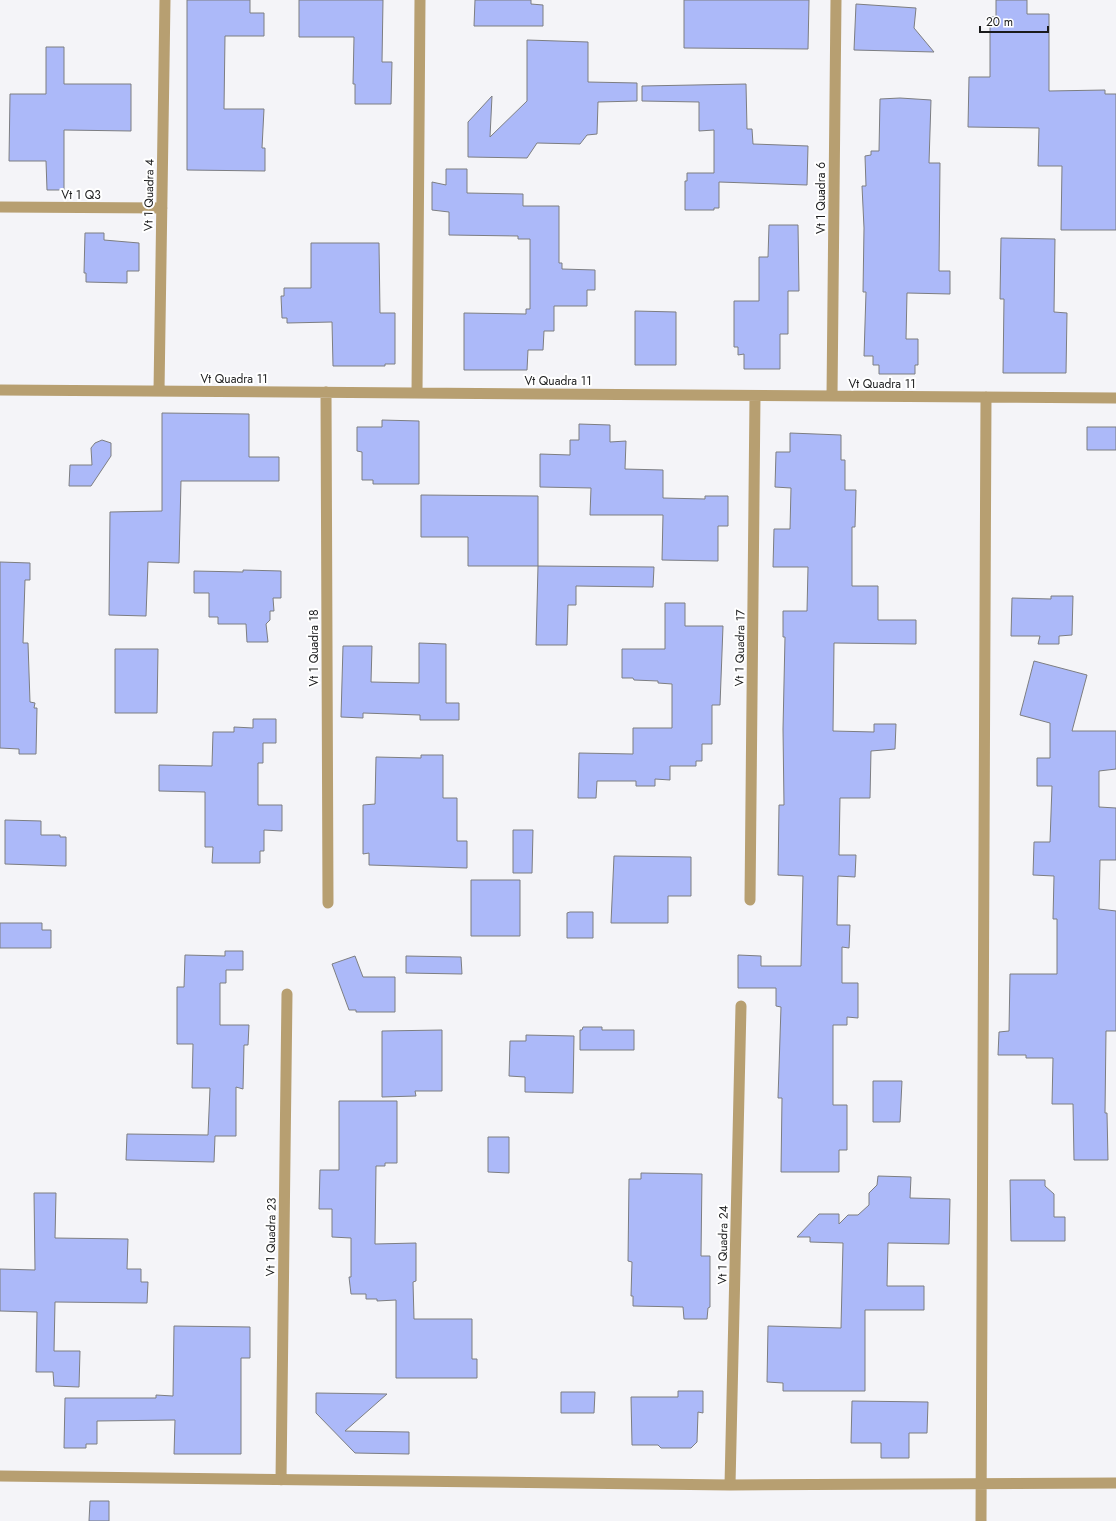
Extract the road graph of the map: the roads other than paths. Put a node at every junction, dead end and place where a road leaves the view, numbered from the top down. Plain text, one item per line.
1 (165, 0) edge
2 (420, 0) edge
3 (836, 0) edge
4 (0, 207) edge
5 (162, 208) junction
6 (0, 390) edge
7 (159, 391) junction
8 (326, 392) junction
9 (417, 393) junction
10 (755, 396) junction
11 (832, 396) junction
12 (986, 398) junction
13 (1116, 398) edge
14 (750, 900) dead end
15 (328, 904) dead end
16 (287, 994) dead end
17 (742, 1006) dead end
18 (0, 1476) edge
19 (281, 1480) junction
20 (1116, 1483) edge
21 (981, 1484) junction
22 (730, 1485) junction
23 (981, 1521) edge

1 - 5 street, Vt 1 Quadra 4
2 - 9 street
3 - 11 street, Vt 1 Quadra 6
4 - 5 street, Vt 1 Q3
5 - 7 street, Vt 1 Quadra 4
6 - 7 street, Vt Quadra 11
7 - 8 street, Vt Quadra 11
8 - 9 street, Vt Quadra 11
8 - 15 street, Vt 1 Quadra 18
9 - 10 street, Vt Quadra 11
10 - 11 street, Vt Quadra 11
10 - 14 street, Vt 1 Quadra 17
11 - 12 street, Vt Quadra 11
12 - 13 street, Vt Quadra 11
12 - 21 street
16 - 19 street, Vt 1 Quadra 23
17 - 22 street, Vt 1 Quadra 24
18 - 19 street
19 - 22 street
20 - 21 street
21 - 22 street
21 - 23 street

